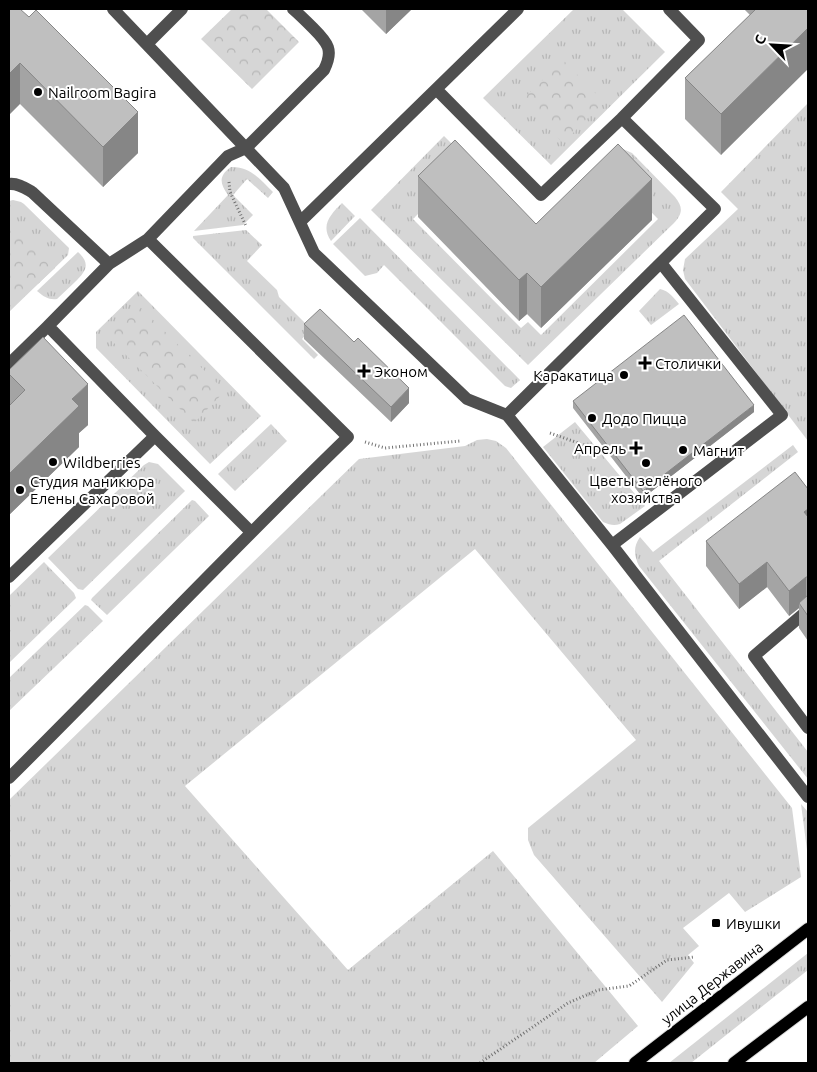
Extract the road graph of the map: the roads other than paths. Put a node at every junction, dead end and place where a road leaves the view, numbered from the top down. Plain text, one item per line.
1 (113, 9) edge
2 (182, 9) edge
3 (293, 9) edge
4 (518, 9) edge
5 (669, 9) edge
6 (147, 44) junction
7 (437, 90) junction
8 (622, 118) junction
9 (246, 148) junction
10 (9, 184) edge
11 (301, 222) junction
12 (148, 238) junction
13 (662, 262) junction
14 (109, 264) junction
15 (48, 326) junction
16 (9, 364) edge
17 (507, 415) junction
18 (155, 436) junction
19 (251, 532) junction
20 (612, 545) junction
21 (9, 577) edge
22 (808, 610) edge
23 (808, 728) edge
24 (9, 778) edge
25 (808, 797) edge
26 (808, 929) edge
27 (808, 1007) edge
28 (635, 1063) edge
29 (734, 1063) edge

1 - 6 street
2 - 6 street
3 - 9 street
4 - 7 street
5 - 8 street
6 - 9 street
7 - 8 street
7 - 11 street
8 - 13 street
9 - 11 street
9 - 12 street
10 - 14 street
11 - 17 street
12 - 14 street
12 - 19 street
13 - 17 street
13 - 20 street
14 - 15 street
15 - 16 street
15 - 18 street
17 - 20 street
18 - 19 street
18 - 21 street
19 - 24 street
20 - 25 street
22 - 23 street
26 - 28 main road, улица Державина
27 - 29 main road

